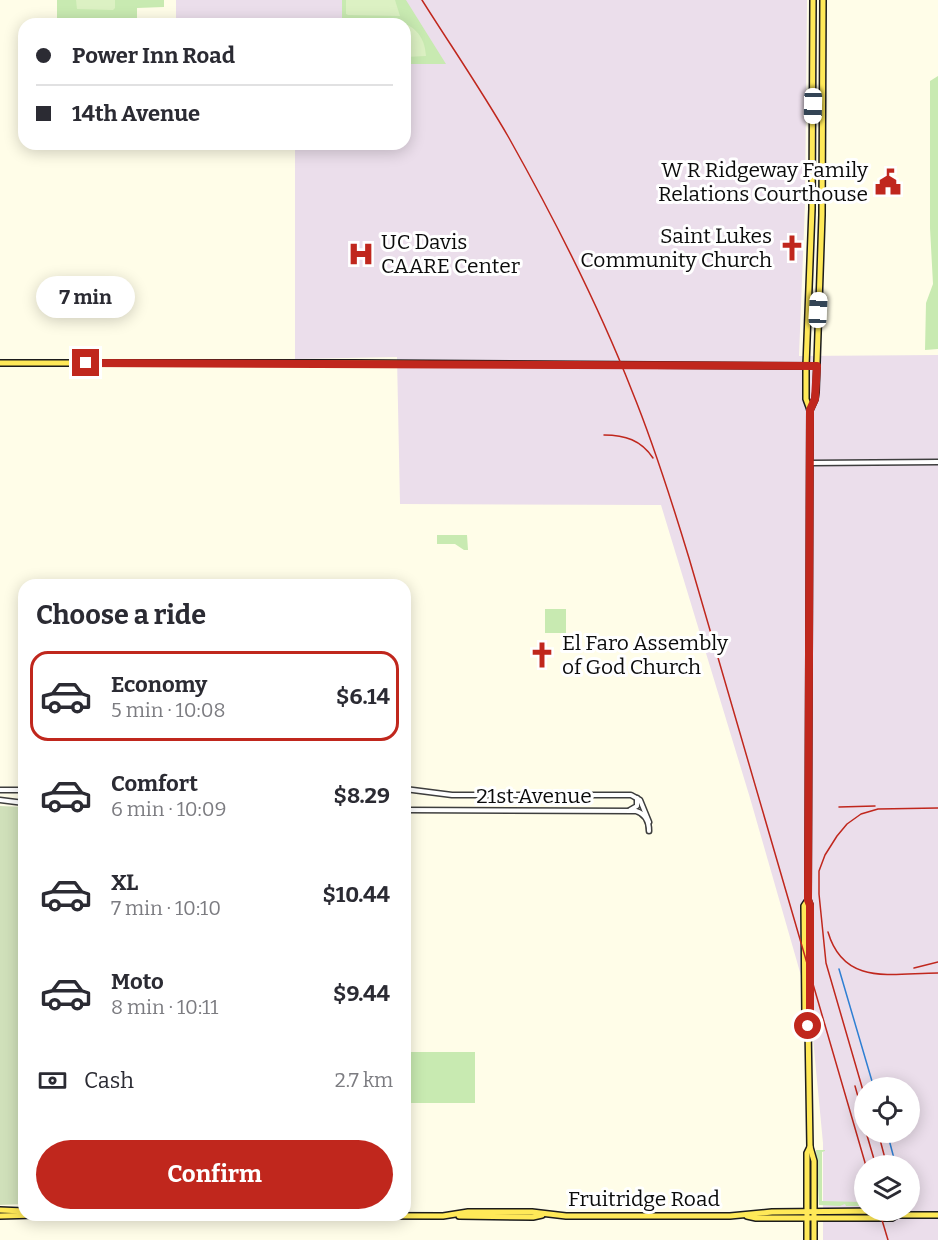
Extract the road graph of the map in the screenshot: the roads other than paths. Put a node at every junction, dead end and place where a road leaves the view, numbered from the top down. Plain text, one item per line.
1 (813, 0) edge
2 (823, 0) edge
3 (0, 363) edge
4 (806, 366) junction
5 (817, 366) junction
6 (810, 410) junction
7 (938, 462) edge
8 (810, 463) junction
9 (0, 790) edge
10 (18, 790) edge
11 (411, 790) edge
12 (637, 798) junction
13 (0, 800) edge
14 (18, 802) edge
15 (411, 810) edge
16 (626, 811) junction
17 (649, 822) junction
18 (649, 831) dead end
19 (810, 1147) junction
20 (0, 1210) edge
21 (18, 1210) edge
22 (411, 1215) edge
23 (807, 1215) junction
24 (814, 1215) junction
25 (938, 1215) edge
26 (0, 1216) edge
27 (18, 1216) edge
28 (807, 1240) edge
29 (814, 1240) edge

1 - 4 main road
2 - 5 main road
3 - 4 main road
4 - 5 main road
4 - 6 main road
5 - 6 main road
6 - 8 main road
7 - 8 street
8 - 19 main road
9 - 10 street
11 - 12 street, 21st Avenue
12 - 16 street
12 - 17 street
13 - 14 street
15 - 16 street, 21st Avenue
16 - 17 street, 21st Avenue
17 - 18 street
19 - 23 main road
19 - 24 main road
20 - 21 main road
22 - 23 main road, Fruitridge Road
23 - 24 main road, Fruitridge Road
23 - 28 main road
24 - 25 main road, Fruitridge Road
24 - 29 main road
26 - 27 main road

